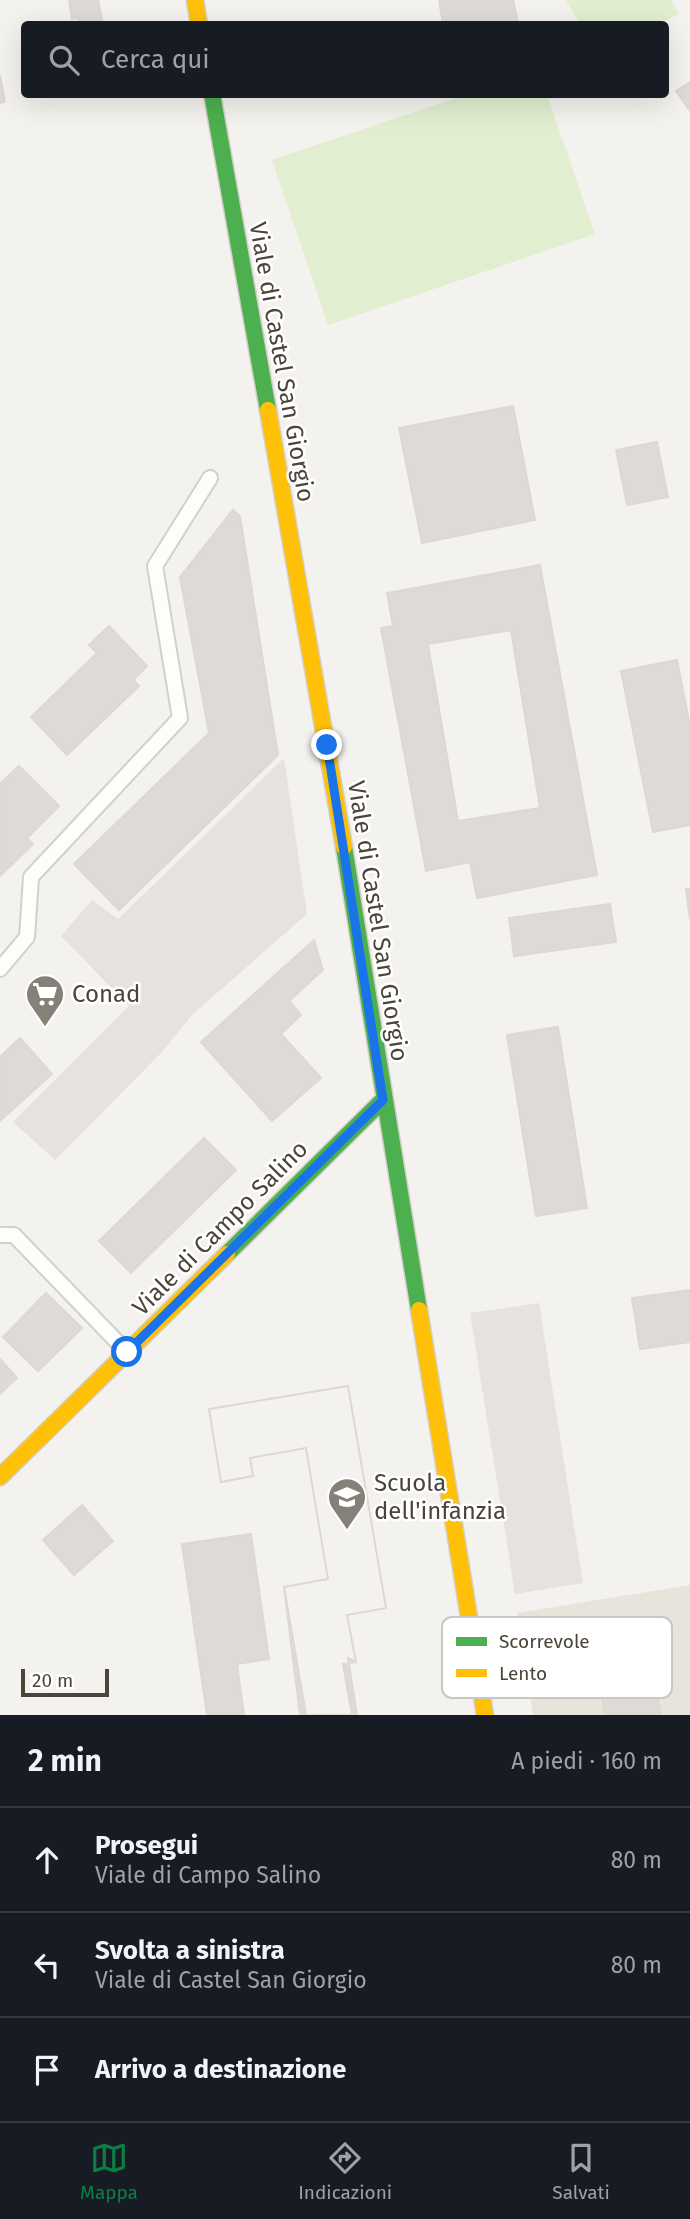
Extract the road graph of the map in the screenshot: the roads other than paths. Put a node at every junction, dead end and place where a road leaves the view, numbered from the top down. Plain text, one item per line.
1 (195, 0) edge
2 (198, 21) edge
3 (213, 98) edge
4 (210, 478) dead end
5 (0, 969) edge
6 (383, 1100) junction
7 (0, 1234) edge
8 (127, 1352) junction
9 (0, 1477) edge
10 (469, 1617) edge

1 - 2 street
3 - 6 street, Viale di Castel San Giorgio
4 - 5 lane
6 - 8 street, Viale di Campo Salino
6 - 10 street, Viale di Castel San Giorgio
7 - 8 lane
8 - 9 street, Viale di Campo Salino

